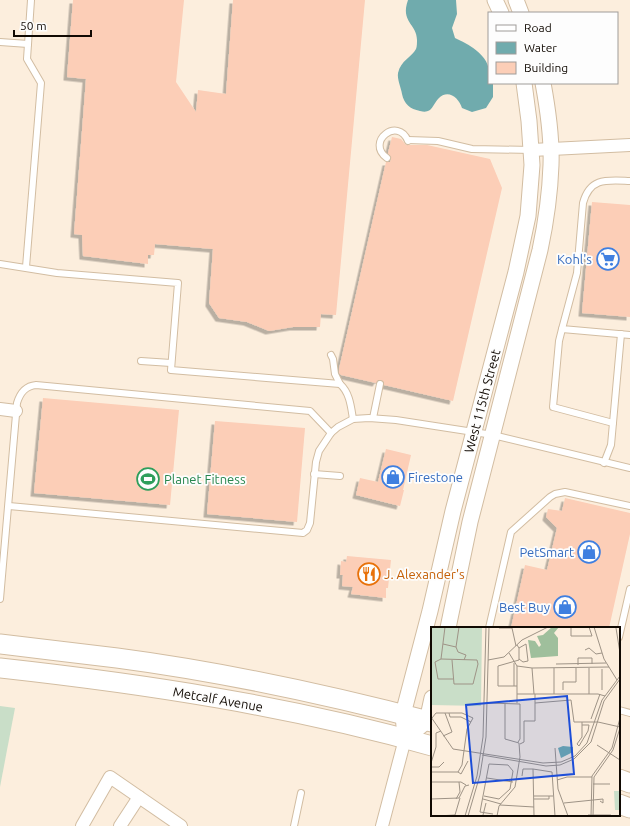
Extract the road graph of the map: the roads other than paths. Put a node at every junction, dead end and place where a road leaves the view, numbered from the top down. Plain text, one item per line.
1 (31, 0) edge
2 (495, 0) edge
3 (516, 0) edge
4 (501, 12) edge
5 (521, 12) edge
6 (0, 42) edge
7 (28, 44) junction
8 (524, 84) edge
9 (543, 84) edge
10 (630, 145) edge
11 (551, 149) junction
12 (532, 150) junction
13 (387, 158) dead end
14 (630, 181) edge
15 (0, 264) edge
16 (26, 267) junction
17 (562, 329) junction
18 (622, 334) junction
19 (630, 335) edge
20 (331, 355) dead end
21 (141, 361) dead end
22 (171, 364) junction
23 (340, 384) junction
24 (380, 384) dead end
25 (0, 409) edge
26 (16, 411) junction
27 (373, 418) junction
28 (353, 419) junction
29 (613, 423) junction
30 (473, 432) junction
31 (331, 433) junction
32 (492, 435) junction
33 (604, 463) junction
34 (630, 468) edge
35 (314, 474) junction
36 (340, 476) dead end
37 (9, 506) junction
38 (630, 506) edge
39 (630, 589) edge
40 (0, 599) edge
41 (448, 627) edge
42 (489, 627) edge
43 (620, 633) edge
44 (0, 644) edge
45 (0, 668) edge
46 (431, 706) edge
47 (620, 710) edge
48 (630, 713) edge
49 (403, 714) junction
50 (429, 721) edge
51 (405, 739) junction
52 (431, 746) edge
53 (620, 779) edge
54 (630, 783) edge
55 (301, 793) dead end
56 (139, 797) junction
57 (82, 826) edge
58 (120, 826) edge
59 (181, 826) edge
60 (294, 826) edge
61 (382, 826) edge

1 - 7 lane
2 - 4 street
3 - 5 street
6 - 7 lane
7 - 16 lane
8 - 12 street, West 115th Street
9 - 11 street, West 115th Street
10 - 11 street
11 - 12 street
11 - 32 street, West 115th Street
12 - 13 lane
12 - 30 street, West 115th Street
14 - 17 lane
15 - 16 lane
16 - 22 lane
17 - 18 lane
17 - 29 lane
18 - 19 lane
18 - 29 lane
20 - 23 lane
21 - 22 lane
22 - 23 lane
23 - 28 lane
24 - 27 lane
25 - 26 street
26 - 31 lane
26 - 37 lane
27 - 28 lane
27 - 30 lane
28 - 31 lane
29 - 33 lane
30 - 32 lane
30 - 49 street, West 115th Street
31 - 35 lane
32 - 33 lane
32 - 41 street, West 115th Street
33 - 34 lane
35 - 36 lane
35 - 37 lane
37 - 40 lane
38 - 42 lane
39 - 43 lane
44 - 49 main road, Metcalf Avenue
45 - 51 main road, Metcalf Avenue
46 - 50 street
47 - 48 lane
49 - 50 main road, Metcalf Avenue
49 - 51 street, West 115th Street
50 - 51 street
51 - 52 main road, Metcalf Avenue
51 - 61 street, West 115th Street
53 - 54 main road
55 - 60 lane
56 - 57 street
56 - 58 street
56 - 59 street

